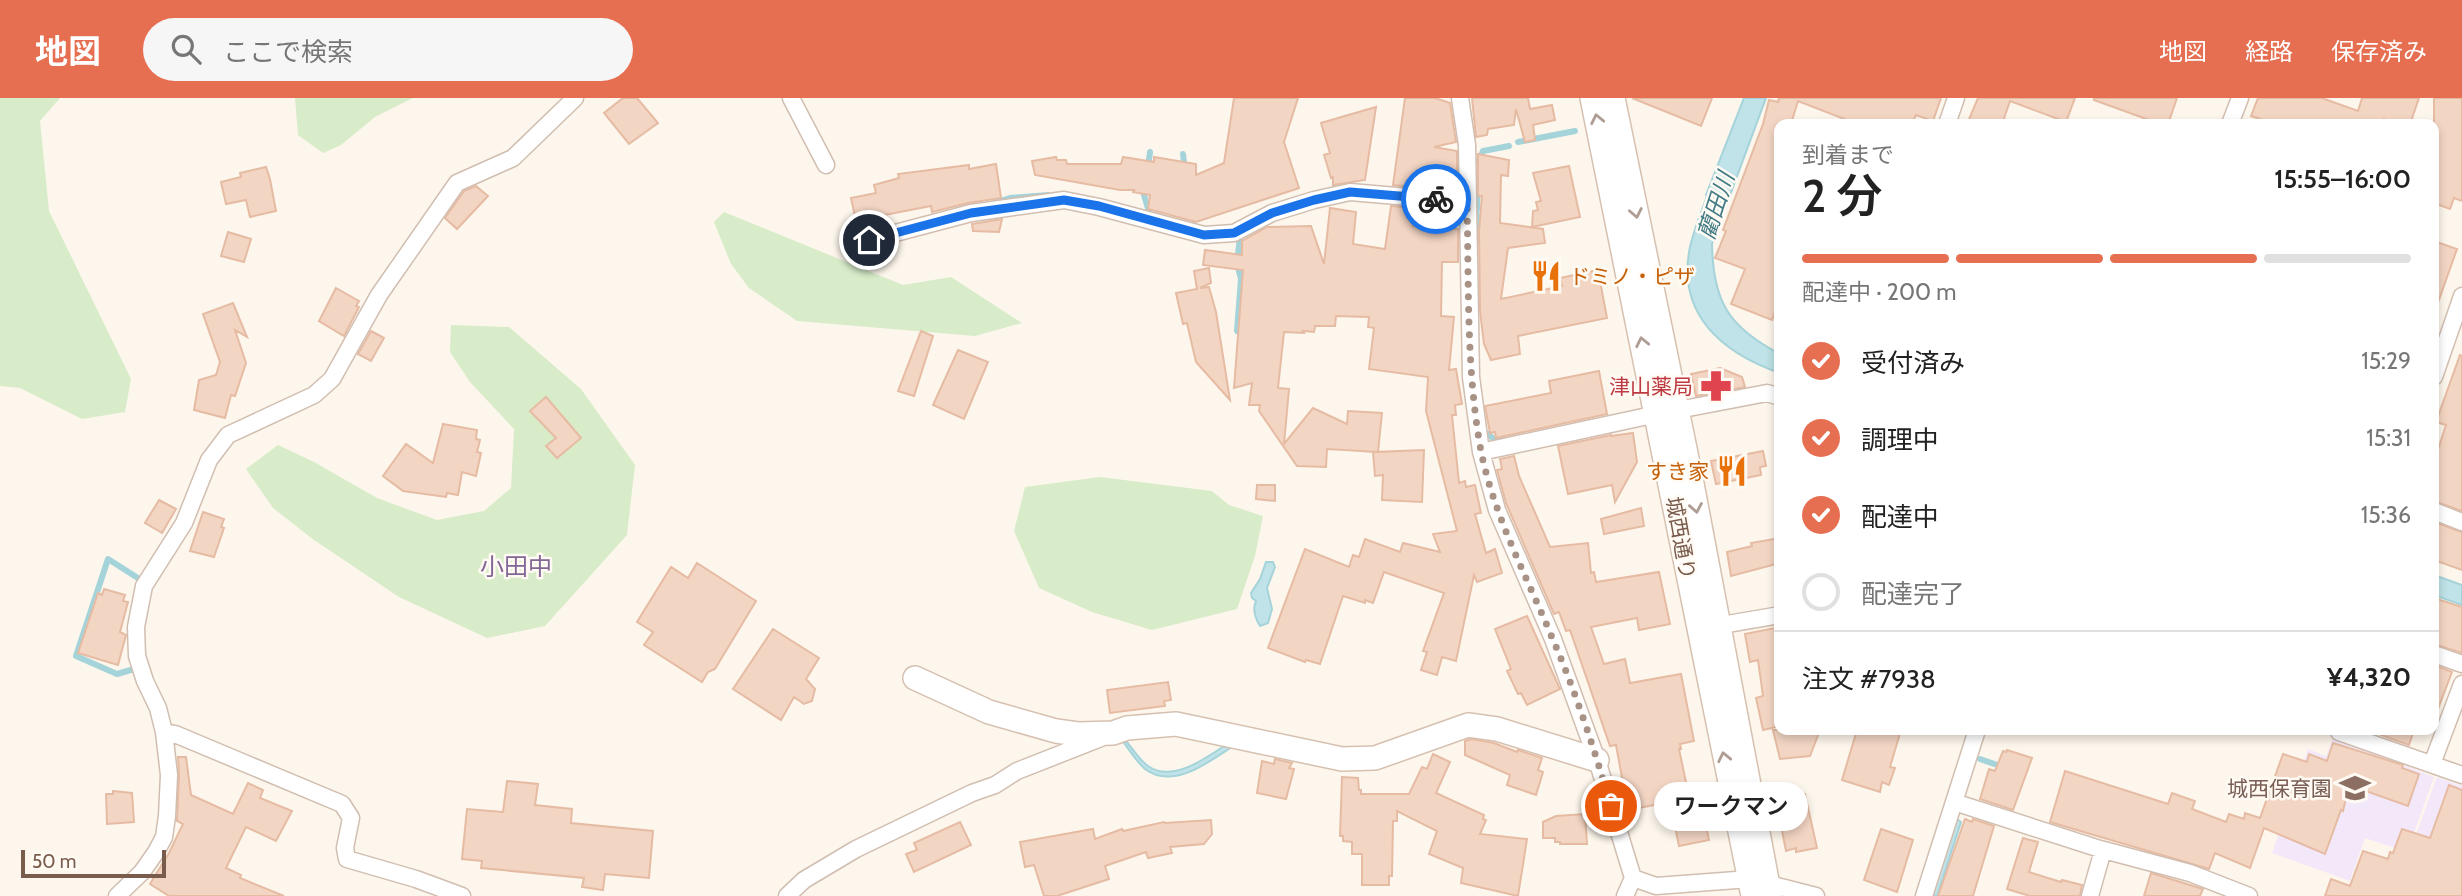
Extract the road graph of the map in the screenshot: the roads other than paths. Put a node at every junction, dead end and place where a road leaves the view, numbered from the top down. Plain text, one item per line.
1 (575, 98) edge
2 (791, 98) edge
3 (1460, 98) edge
4 (1592, 98) edge
5 (1613, 98) edge
6 (1956, 98) edge
7 (2240, 98) edge
8 (1949, 119) edge
9 (2232, 119) edge
10 (826, 165) dead end
11 (1467, 202) junction
12 (869, 240) dead end
13 (2462, 296) edge
14 (2439, 360) edge
15 (1774, 395) edge
16 (1666, 412) junction
17 (1481, 452) junction
18 (2439, 514) edge
19 (2462, 522) edge
20 (1774, 616) edge
21 (1707, 627) junction
22 (2439, 656) edge
23 (2462, 664) edge
24 (915, 678) dead end
25 (2462, 684) edge
26 (164, 732) junction
27 (1113, 733) junction
28 (1975, 735) edge
29 (2348, 735) edge
30 (1597, 760) junction
31 (2432, 764) junction
32 (2462, 775) edge
33 (1954, 802) junction
34 (2104, 850) junction
35 (1633, 878) junction
36 (1760, 889) edge
37 (117, 896) edge
38 (462, 896) edge
39 (787, 896) edge
40 (1625, 896) edge
41 (1816, 896) edge
42 (1924, 896) edge
43 (2090, 896) edge
44 (2249, 896) edge

1 - 26 street
2 - 10 street
3 - 11 street
16 -> 4 street, 城西通り
5 -> 16 street, 城西通り
6 - 8 street
7 - 9 street
11 - 12 street
11 - 17 street
13 - 14 street
15 - 16 street
16 - 17 street
16 - 21 street, 城西通り
17 - 30 street
18 - 19 street
20 - 21 street
21 - 36 street, 城西通り
22 - 23 street
24 - 27 street
25 - 31 street
26 - 37 street
26 - 38 street
27 - 30 street
27 - 39 street
28 - 33 street
29 - 31 street
30 - 35 street
31 - 32 street
33 - 34 street
33 - 42 street
34 - 43 street
34 - 44 street
35 - 36 street
35 - 40 street
36 - 41 street

